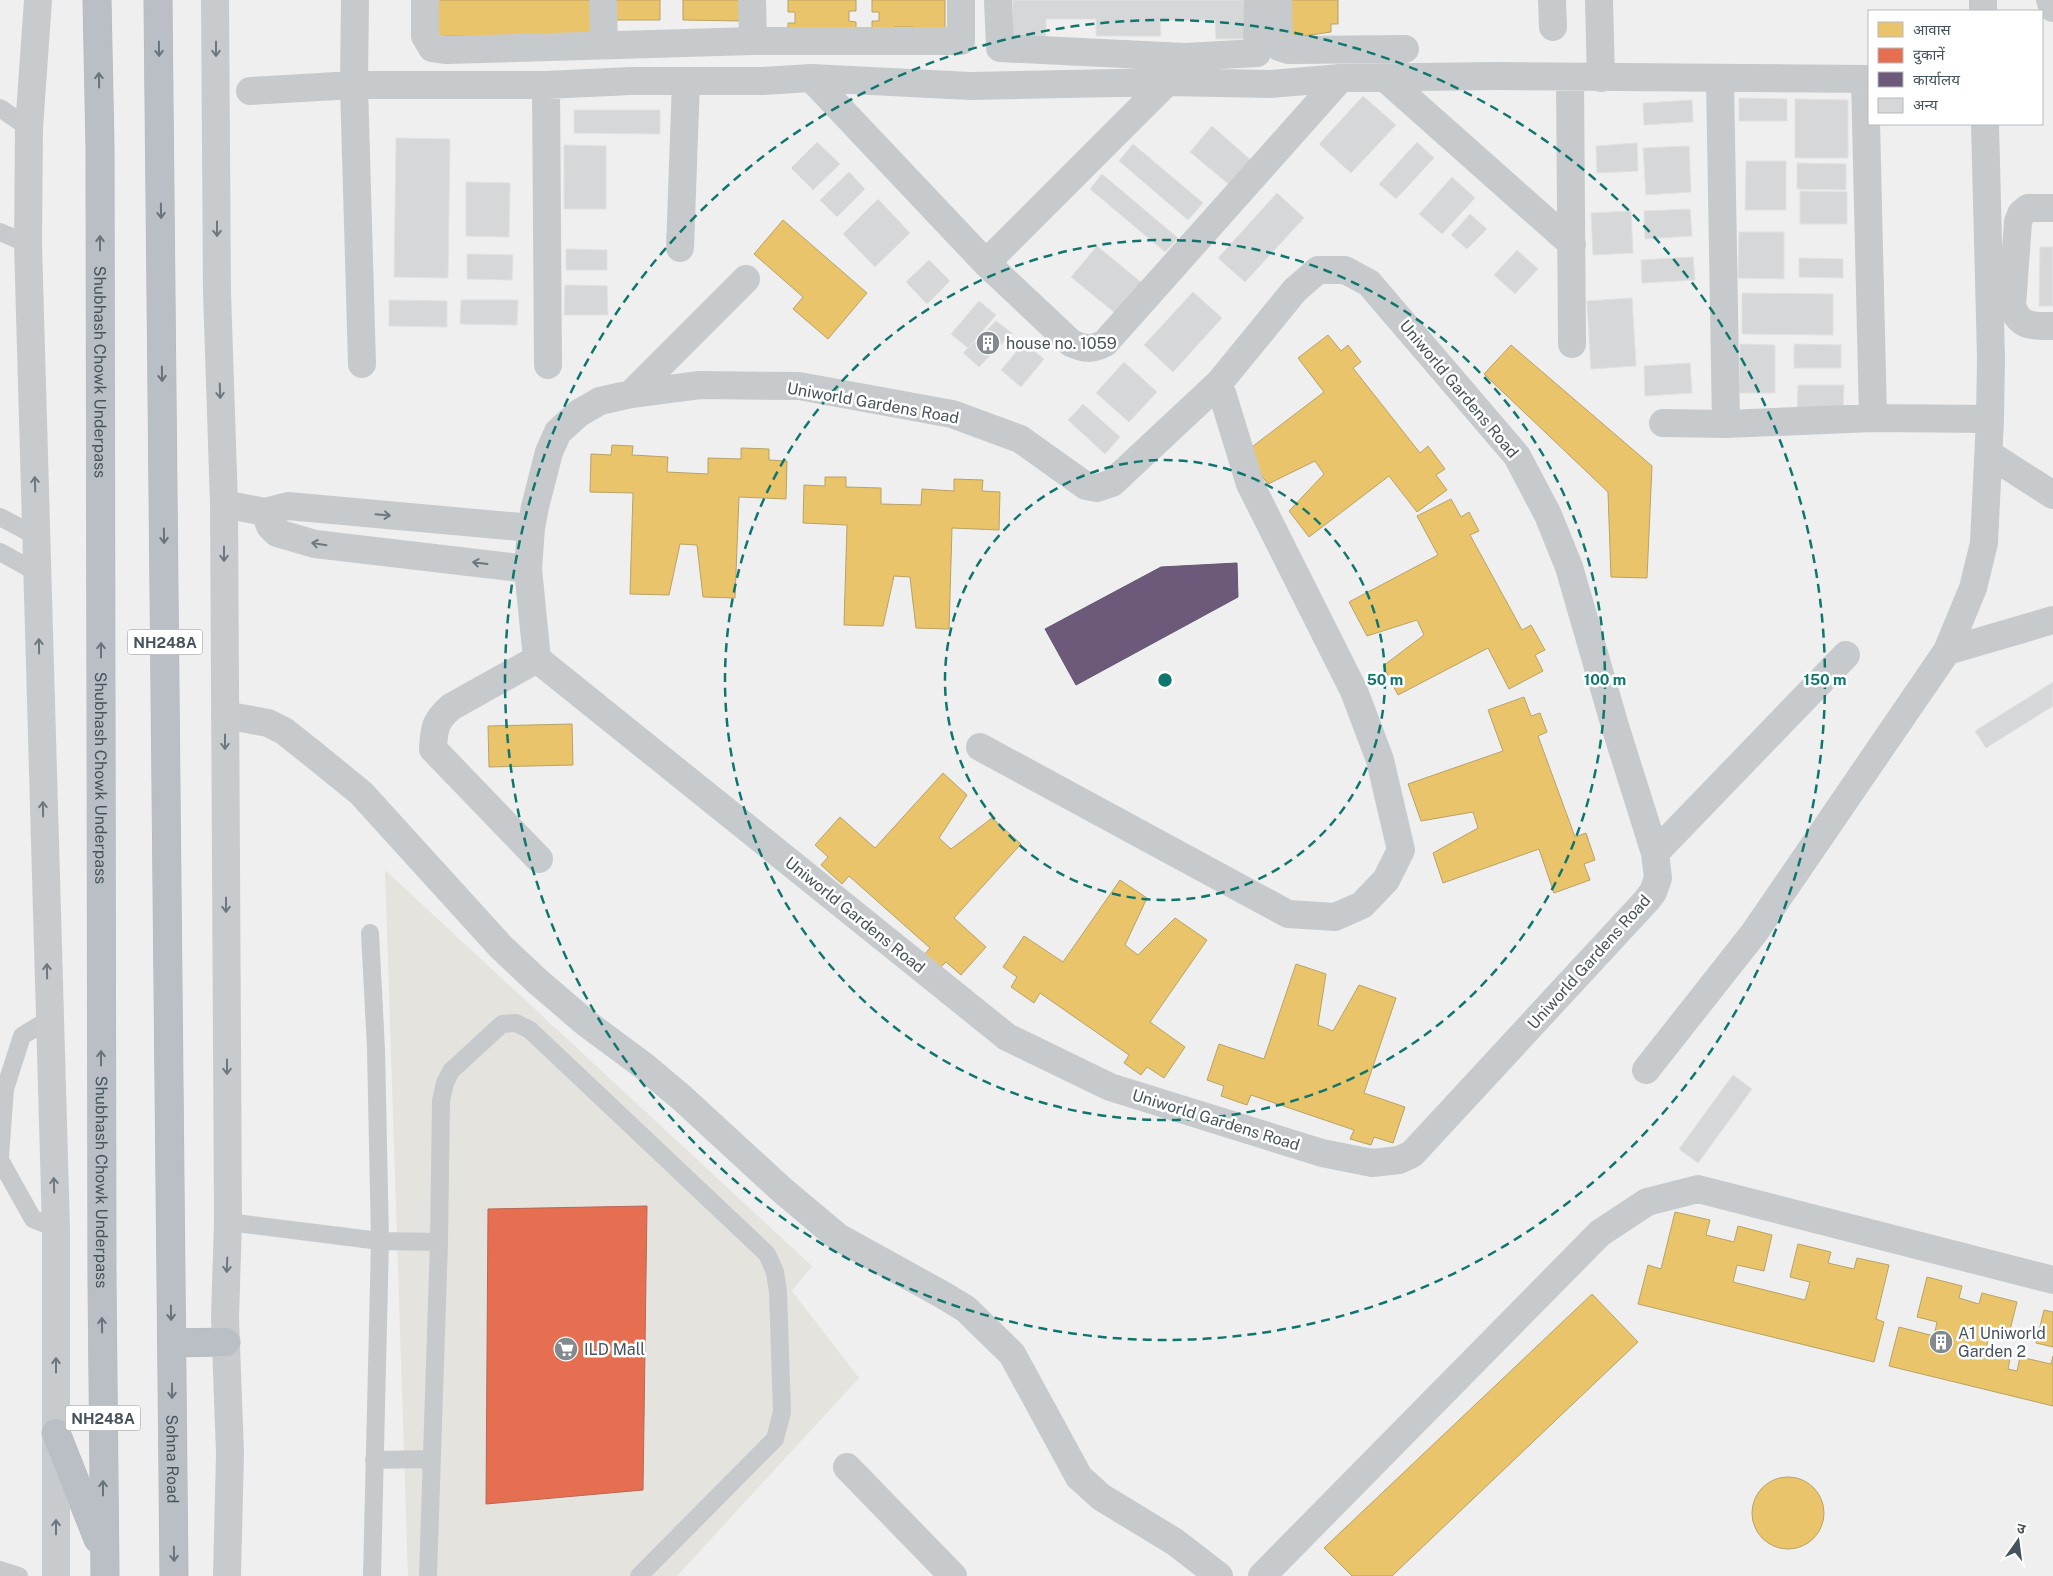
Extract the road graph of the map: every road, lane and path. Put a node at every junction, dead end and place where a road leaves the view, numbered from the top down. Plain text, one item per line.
1 (38, 0) edge
2 (97, 0) edge
3 (158, 0) edge
4 (215, 0) edge
5 (355, 0) edge
6 (425, 0) edge
7 (603, 0) edge
8 (752, 0) edge
9 (961, 0) edge
10 (998, 0) edge
11 (1258, 0) edge
12 (1278, 0) edge
13 (1552, 0) edge
14 (1599, 0) edge
15 (2050, 0) edge
16 (2053, 8) edge
17 (1553, 27) dead end
18 (752, 41) junction
19 (604, 45) junction
20 (1405, 49) dead end
21 (1570, 77) junction
22 (811, 78) junction
23 (1342, 78) junction
24 (1385, 78) junction
25 (1601, 78) junction
26 (1720, 78) junction
27 (1867, 79) edge
28 (686, 81) junction
29 (1167, 82) junction
30 (354, 85) junction
31 (546, 85) junction
32 (250, 91) dead end
33 (0, 108) edge
34 (1985, 125) edge
35 (28, 128) junction
36 (2053, 208) edge
37 (0, 232) edge
38 (28, 244) junction
39 (1572, 244) junction
40 (680, 248) dead end
41 (986, 263) junction
42 (746, 279) dead end
43 (2053, 326) edge
44 (1572, 344) dead end
45 (362, 364) dead end
46 (548, 364) dead end
47 (1219, 382) junction
48 (631, 394) junction
49 (1873, 418) junction
50 (1990, 420) junction
51 (1663, 423) dead end
52 (1726, 424) junction
53 (1989, 454) junction
54 (2053, 494) edge
55 (224, 504) junction
56 (265, 512) junction
57 (0, 517) edge
58 (531, 528) junction
59 (36, 536) junction
60 (0, 552) edge
61 (528, 569) junction
62 (38, 573) junction
63 (2053, 620) edge
64 (1947, 651) junction
65 (1846, 655) dead end
66 (537, 660) junction
67 (225, 716) junction
68 (980, 747) dead end
69 (1655, 853) junction
70 (539, 858) dead end
71 (370, 932) dead end
72 (48, 1020) junction
73 (1646, 1070) dead end
74 (0, 1159) edge
75 (228, 1222) junction
76 (56, 1228) junction
77 (380, 1241) junction
78 (439, 1242) junction
79 (2053, 1280) edge
80 (226, 1342) junction
81 (172, 1343) junction
82 (56, 1434) junction
83 (432, 1459) junction
84 (374, 1460) junction
85 (847, 1467) dead end
86 (104, 1565) edge
87 (0, 1570) edge
88 (19, 1576) edge
89 (56, 1576) edge
90 (174, 1576) edge
91 (227, 1576) edge
92 (372, 1576) edge
93 (428, 1576) edge
94 (640, 1576) edge
95 (953, 1576) edge
96 (1219, 1576) edge
97 (1262, 1576) edge

1 - 35 main road
86 -> 2 highway, Shubhash Chowk Underpass / NH248A
3 -> 81 highway, NH248A
4 -> 55 main road
5 - 30 street
6 - 19 street
7 - 19 street
8 - 18 street
9 - 18 street
10 - 11 street
12 - 20 street
13 - 17 street
14 - 25 street
15 - 16 street
18 - 19 street
21 - 24 street
21 - 25 street
21 - 39 street
22 - 28 street
22 - 29 street
22 - 41 street
23 - 24 street
23 - 29 street
23 - 41 street
24 - 39 street
25 - 26 street
26 - 27 street
26 - 52 street
27 - 49 street
28 - 31 street
28 - 40 street
29 - 41 street
30 - 31 street
30 - 32 street
30 - 45 street
31 - 46 street
33 - 35 lane
34 - 50 street
35 - 38 main road
36 - 43 street
37 - 38 lane
59 -> 38 main road
39 - 44 street
42 - 48 street
47 - 48 street, Uniworld Gardens Road
47 - 68 street
47 - 69 street, Uniworld Gardens Road
48 - 58 street, Uniworld Gardens Road
49 - 50 street
49 - 52 street
50 - 53 street
51 - 52 street
53 - 54 street
53 - 64 street
55 - 56 street
55 -> 67 main road
56 -> 58 street
61 -> 56 street
57 - 59 lane
58 - 61 street, Uniworld Gardens Road
59 - 62 main road
60 - 62 lane
61 - 66 street, Uniworld Gardens Road
72 -> 62 main road
63 - 64 street
64 - 73 street
65 - 69 street
66 - 69 street, Uniworld Gardens Road
66 - 70 street
67 -> 75 main road
67 - 96 street
71 - 77 lane
72 - 74 lane
76 -> 72 main road
74 - 76 lane
75 - 77 lane
75 -> 80 main road
82 -> 76 main road
77 - 78 lane
77 - 84 lane
78 - 83 lane
78 - 94 lane
79 - 97 street
80 - 81 highway
80 - 91 main road
81 -> 90 highway, Sohna Road / NH248A
82 - 86 highway
89 -> 82 main road
83 - 84 lane
83 - 93 lane
84 - 92 lane
85 - 95 street
87 - 88 lane

